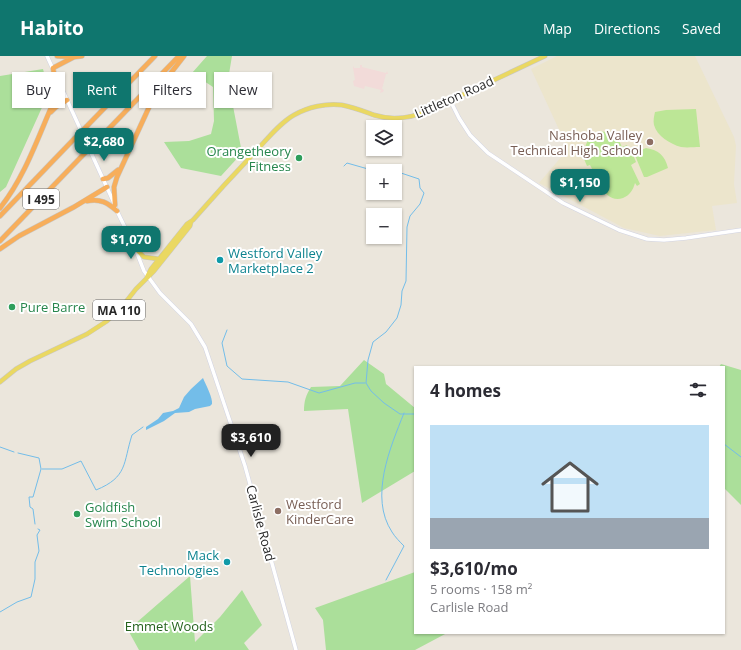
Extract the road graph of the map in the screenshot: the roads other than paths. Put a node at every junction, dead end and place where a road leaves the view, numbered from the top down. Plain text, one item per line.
1 (47, 56) edge
2 (57, 56) edge
3 (82, 56) edge
4 (155, 56) edge
5 (179, 56) edge
6 (184, 56) edge
7 (545, 56) edge
8 (74, 58) junction
9 (53, 68) junction
10 (67, 100) junction
11 (450, 100) junction
12 (49, 115) junction
13 (121, 167) junction
14 (103, 179) junction
15 (107, 187) junction
16 (78, 205) junction
17 (115, 205) junction
18 (0, 208) edge
19 (117, 211) junction
20 (0, 216) edge
21 (191, 222) junction
22 (741, 230) edge
23 (0, 241) edge
24 (135, 248) junction
25 (0, 249) edge
26 (159, 259) junction
27 (147, 276) junction
28 (0, 382) edge
29 (296, 650) edge

1 - 9 main road, Carlisle Road
2 - 8 highway
3 - 8 highway
4 - 20 highway, I 495, bridge
5 - 23 highway, I 495, bridge
6 - 13 highway
7 - 11 main road, Littleton Road / MA 110
8 - 9 highway
9 - 10 main road, Carlisle Road
9 - 12 highway
10 - 12 highway
10 - 14 main road, Carlisle Road
11 - 21 main road, Littleton Road / MA 110
11 - 22 main road
12 - 18 highway
13 - 14 highway
13 - 17 highway
14 - 15 main road, Carlisle Road
15 - 16 highway
15 - 17 main road, Carlisle Road
16 - 19 highway
16 - 25 highway
17 - 19 main road, Carlisle Road
19 - 24 main road, Carlisle Road
21 - 26 main road, Littleton Road / MA 110
21 - 27 main road, Littleton Road / MA 110
24 - 26 main road
24 - 27 main road, Carlisle Road
26 - 27 main road, Littleton Road / MA 110
27 - 28 main road, Littleton Road / MA 110
27 - 29 main road, Carlisle Road

